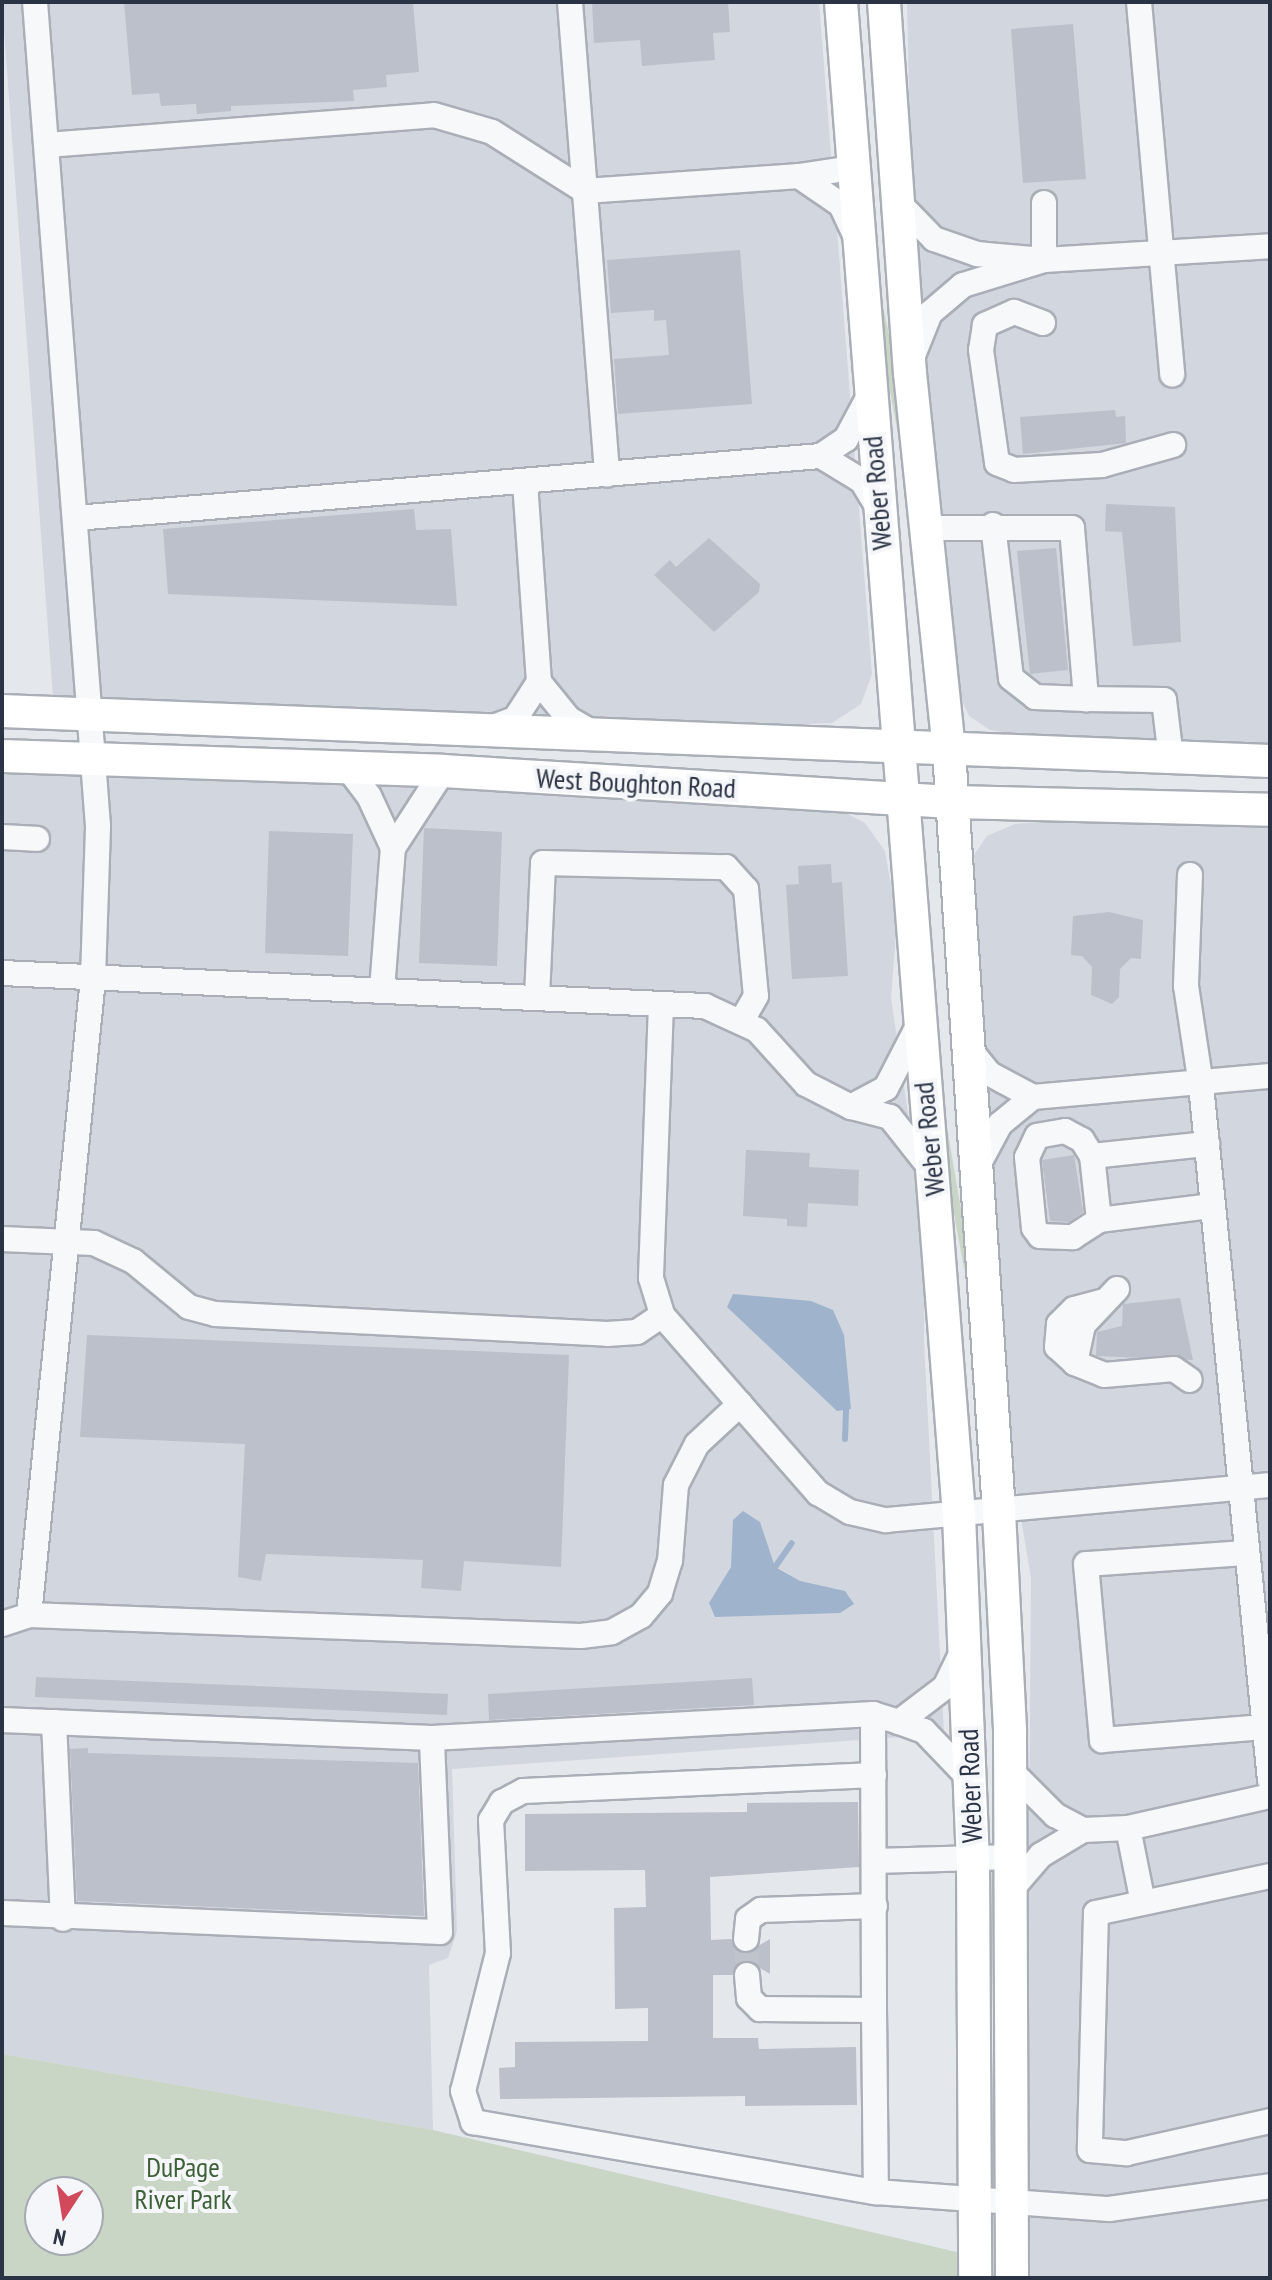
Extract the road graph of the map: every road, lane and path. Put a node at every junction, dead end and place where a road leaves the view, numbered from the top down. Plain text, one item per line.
1 (35, 2) edge
2 (570, 2) edge
3 (841, 2) edge
4 (884, 2) edge
5 (1139, 2) edge
6 (47, 145) junction
7 (852, 168) junction
8 (799, 176) junction
9 (585, 191) junction
10 (897, 201) junction
11 (1044, 203) dead end
12 (857, 238) junction
13 (1270, 246) edge
14 (1161, 253) junction
15 (1044, 260) junction
16 (905, 305) junction
17 (1043, 323) dead end
18 (909, 364) junction
19 (1172, 375) dead end
20 (868, 398) junction
21 (1173, 445) dead end
22 (821, 456) junction
23 (607, 475) junction
24 (525, 482) junction
25 (880, 510) junction
26 (76, 518) junction
27 (993, 525) junction
28 (926, 528) junction
29 (539, 682) junction
30 (1086, 699) junction
31 (2, 711) edge
32 (94, 716) junction
33 (478, 733) junction
34 (599, 736) junction
35 (897, 748) junction
36 (949, 751) junction
37 (2, 756) edge
38 (1171, 758) junction
39 (96, 760) junction
40 (1270, 761) edge
41 (350, 771) junction
42 (443, 771) junction
43 (902, 799) junction
44 (951, 802) junction
45 (1270, 810) edge
46 (2, 837) edge
47 (37, 839) dead end
48 (393, 848) junction
49 (1190, 875) dead end
50 (2, 973) edge
51 (93, 978) junction
52 (382, 990) junction
53 (537, 997) junction
54 (661, 1004) junction
55 (742, 1020) junction
56 (918, 1026) junction
57 (967, 1046) junction
58 (1270, 1076) edge
59 (1201, 1085) junction
60 (1033, 1097) junction
61 (851, 1107) junction
62 (1207, 1144) junction
63 (1092, 1156) junction
64 (976, 1169) junction
65 (931, 1170) junction
66 (1212, 1206) junction
67 (1099, 1220) junction
68 (2, 1239) edge
69 (68, 1242) junction
70 (1109, 1296) dead end
71 (662, 1315) junction
72 (1190, 1380) dead end
73 (740, 1404) junction
74 (1270, 1485) edge
75 (1237, 1488) junction
76 (999, 1512) junction
77 (959, 1515) junction
78 (1244, 1553) junction
79 (29, 1615) junction
80 (2, 1624) edge
81 (965, 1646) junction
82 (873, 1714) junction
83 (2, 1720) edge
84 (54, 1722) junction
85 (899, 1722) junction
86 (1264, 1727) junction
87 (432, 1738) junction
88 (1010, 1770) junction
89 (874, 1775) junction
90 (970, 1779) junction
91 (1270, 1780) edge
92 (1270, 1796) edge
93 (1128, 1828) junction
94 (1083, 1830) junction
95 (1010, 1857) junction
96 (973, 1858) junction
97 (877, 1861) junction
98 (1270, 1876) edge
99 (1010, 1891) junction
100 (1143, 1903) junction
101 (875, 1906) junction
102 (2, 1913) edge
103 (63, 1919) junction
104 (746, 1939) tunnel mouth
105 (747, 1975) tunnel mouth
106 (874, 2010) junction
107 (1270, 2121) edge
108 (1270, 2186) edge
109 (876, 2192) junction
110 (975, 2199) junction
111 (1011, 2200) junction
112 (975, 2278) edge
113 (1012, 2278) edge

1 - 6 lane
2 - 9 lane
3 - 7 main road, Weber Road
4 - 10 main road, Weber Road
5 - 14 lane
6 - 9 lane
6 - 26 lane
7 - 8 lane
7 - 12 main road, Weber Road
7 - 16 main road
8 - 9 lane
8 - 12 lane
9 - 23 lane
10 - 15 lane
10 - 16 main road, Weber Road
11 - 15 lane
12 - 20 main road, Weber Road
13 - 14 lane
14 - 15 lane
14 - 19 lane
15 - 18 lane
16 - 18 main road, Weber Road
17 - 21 lane
18 - 28 main road, Weber Road
20 - 22 lane
20 - 25 main road, Weber Road
22 - 23 lane
22 - 25 lane
23 - 24 lane
24 - 26 lane
24 - 29 lane
25 - 35 main road, Weber Road
26 - 32 lane
27 - 28 lane
27 - 30 lane
27 - 30 lane
28 - 36 main road, Weber Road
29 - 33 lane
29 - 34 lane
30 - 38 lane
31 - 32 main road, West Boughton Road
32 - 33 main road, West Boughton Road
32 - 39 lane
33 - 34 main road, West Boughton Road
34 - 35 main road, West Boughton Road
35 - 36 main road, West Boughton Road
35 - 43 main road, Weber Road
36 - 38 main road, West Boughton Road
36 - 44 main road, Weber Road
37 - 39 main road, West Boughton Road
38 - 40 main road, West Boughton Road
39 - 41 main road, West Boughton Road
39 - 51 lane
41 - 42 main road, West Boughton Road
41 - 48 lane
42 - 43 main road, West Boughton Road
42 - 48 lane
43 - 44 main road, West Boughton Road
43 - 56 main road, Weber Road
44 - 45 main road, West Boughton Road
44 - 57 main road, Weber Road
46 - 47 lane
48 - 52 lane
49 - 59 lane
50 - 51 lane
51 - 52 lane
51 - 69 lane
52 - 53 lane
53 - 54 lane
53 - 55 lane
54 - 55 lane
54 - 71 lane
55 - 61 lane
56 - 61 lane
56 - 65 main road, Weber Road
57 - 60 lane
57 - 64 main road, Weber Road
58 - 59 lane
59 - 60 lane
59 - 62 lane
60 - 64 lane
61 - 65 lane
62 - 63 lane
62 - 66 lane
63 - 67 lane
63 - 67 lane
64 - 76 main road, Weber Road
65 - 77 main road, Weber Road
66 - 67 lane
66 - 75 lane
68 - 69 lane
69 - 71 lane
69 - 79 lane
70 - 72 lane
71 - 73 lane
73 - 77 lane
73 - 79 lane
74 - 75 lane
75 - 76 lane
75 - 78 lane
76 - 77 lane
76 - 88 main road, Weber Road
77 - 81 main road, Weber Road
78 - 86 lane
78 - 86 lane
79 - 80 lane
81 - 85 lane
81 - 90 main road, Weber Road
82 - 85 lane
82 - 87 lane
82 - 89 lane
83 - 84 lane
84 - 87 lane
84 - 103 lane
85 - 90 lane
86 - 91 lane
87 - 103 lane
88 - 94 lane
88 - 95 main road, Weber Road
89 - 97 lane
89 - 109 lane
90 - 96 main road, Weber Road
92 - 93 lane
93 - 94 lane
93 - 100 lane
94 - 99 lane
95 - 96 lane
95 - 99 main road, Weber Road
96 - 97 lane
96 - 110 main road, Weber Road
97 - 101 lane
98 - 100 lane
99 - 111 main road, Weber Road
100 - 107 lane
101 - 104 lane
101 - 106 lane
102 - 103 lane
105 - 106 lane
106 - 109 lane
108 - 111 lane
109 - 110 lane
110 - 111 lane
110 - 112 main road, Weber Road
111 - 113 main road, Weber Road

